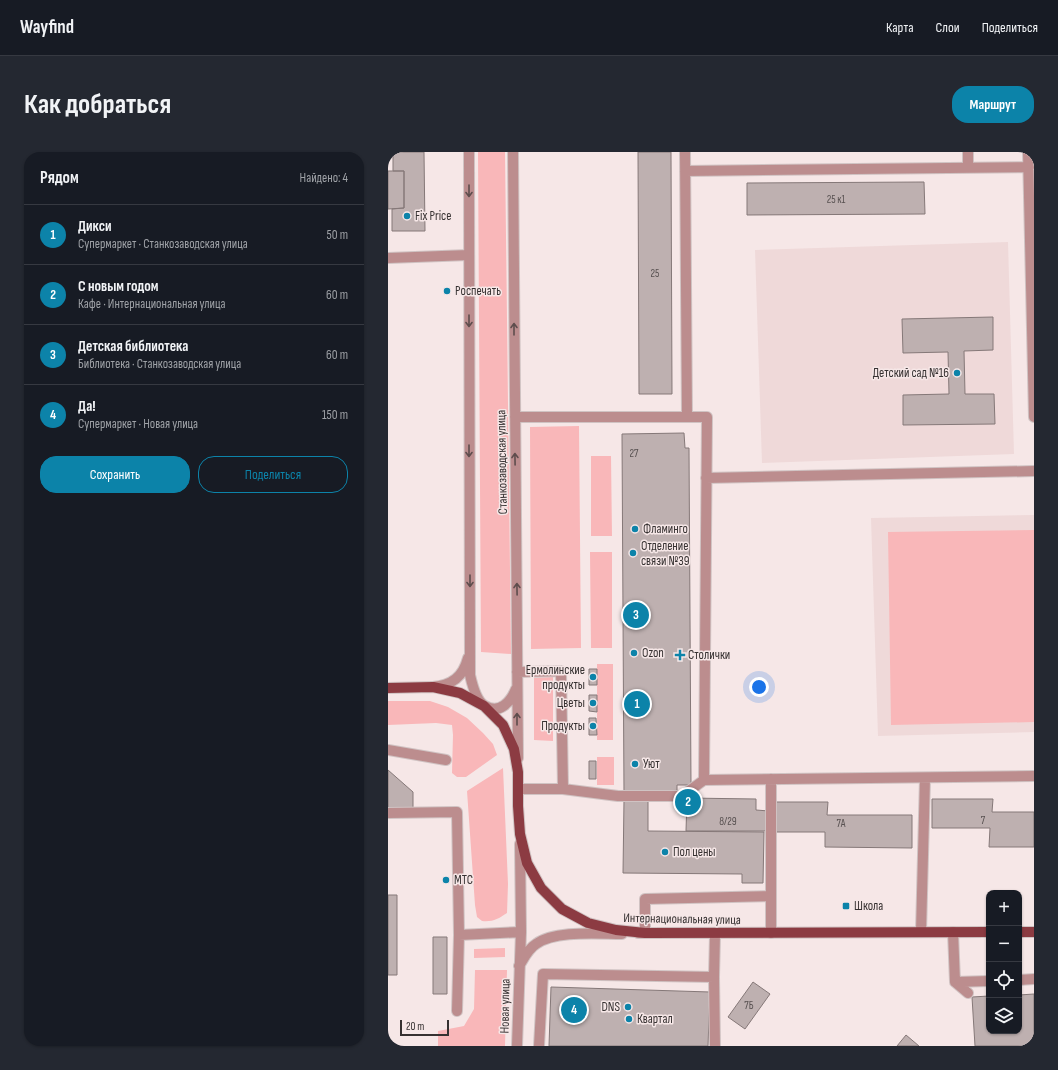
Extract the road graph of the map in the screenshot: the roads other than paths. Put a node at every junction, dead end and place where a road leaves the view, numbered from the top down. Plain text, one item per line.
1 (468, 152) edge
2 (513, 152) edge
3 (684, 152) edge
4 (968, 152) edge
5 (1028, 152) edge
6 (1029, 167) junction
7 (968, 168) junction
8 (685, 171) junction
9 (469, 255) junction
10 (388, 258) edge
11 (515, 417) junction
12 (687, 417) junction
13 (1034, 417) edge
14 (1034, 471) edge
15 (706, 478) junction
16 (470, 652) junction
17 (517, 672) junction
18 (517, 683) junction
19 (433, 687) junction
20 (388, 688) edge
21 (484, 706) junction
22 (388, 750) edge
23 (446, 760) dead end
24 (518, 772) junction
25 (1034, 776) edge
26 (925, 778) junction
27 (771, 779) junction
28 (704, 780) junction
29 (518, 789) junction
30 (562, 789) junction
31 (388, 813) edge
32 (520, 834) junction
33 (771, 896) junction
34 (521, 932) junction
35 (921, 932) junction
36 (953, 932) junction
37 (986, 932) edge
38 (1022, 932) edge
39 (1034, 932) edge
40 (645, 933) junction
41 (771, 933) junction
42 (459, 934) junction
43 (715, 934) junction
44 (519, 966) junction
45 (714, 977) junction
46 (1034, 979) edge
47 (1022, 980) edge
48 (986, 981) edge
49 (955, 982) junction
50 (968, 993) dead end
51 (456, 1011) dead end
52 (517, 1046) edge
53 (539, 1046) edge
54 (715, 1046) edge

1 -> 9 street
11 -> 2 street, Станкозаводская улица
3 - 8 street
4 - 7 street
5 - 6 street
6 - 7 street
6 - 13 street
7 - 8 street
8 - 12 street
9 - 10 street
9 -> 16 street
11 - 12 street
17 -> 11 street, Станкозаводская улица
12 - 15 street
14 - 15 street
15 - 28 street
16 - 19 street
16 - 21 street
17 - 18 street, Станкозаводская улица
17 - 30 street
18 - 21 street
24 -> 18 street, Станкозаводская улица
19 - 20 main road, Интернациональная улица
19 - 21 main road, Интернациональная улица
21 - 24 main road, Интернациональная улица
22 - 23 street
24 - 29 main road, Интернациональная улица
25 - 26 street
26 - 27 street
26 - 35 street
27 - 28 street
27 - 33 street
28 - 30 street
29 - 30 street
29 - 32 main road, Интернациональная улица
31 - 42 street
32 - 34 street, Новая улица
32 - 40 main road, Интернациональная улица
33 - 40 street
33 - 41 street
34 - 42 street
34 - 44 street, Новая улица
35 - 36 main road, Интернациональная улица
35 - 41 main road, Интернациональная улица
36 - 37 main road, Интернациональная улица
36 - 49 street
38 - 39 main road
40 - 43 main road, Интернациональная улица
40 - 44 street
41 - 43 main road, Интернациональная улица
42 - 51 street
43 - 45 street
44 - 52 street, Новая улица
45 - 53 street
45 - 54 street
46 - 47 street
48 - 49 street
49 - 50 street

